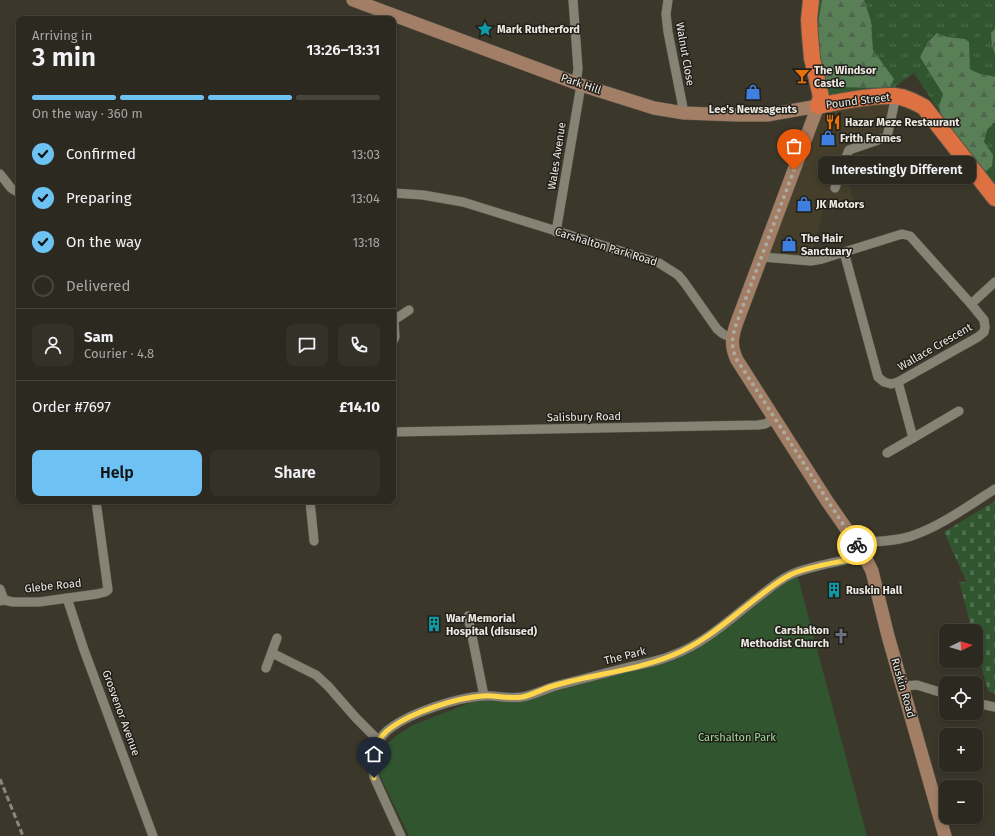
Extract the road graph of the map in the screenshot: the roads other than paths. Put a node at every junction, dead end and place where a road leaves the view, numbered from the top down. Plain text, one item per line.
1 (353, 0) edge
2 (573, 0) edge
3 (668, 0) edge
4 (811, 0) edge
5 (371, 4) edge
6 (578, 84) junction
7 (896, 96) junction
8 (818, 106) junction
9 (684, 113) junction
10 (0, 174) edge
11 (835, 188) dead end
12 (16, 191) edge
13 (396, 193) edge
14 (995, 198) edge
15 (556, 232) junction
16 (844, 252) junction
17 (761, 257) junction
18 (995, 282) edge
19 (972, 304) junction
20 (409, 310) dead end
21 (396, 319) edge
22 (732, 338) junction
23 (898, 382) junction
24 (959, 411) dead end
25 (774, 419) junction
26 (396, 432) edge
27 (913, 438) junction
28 (887, 453) dead end
29 (995, 489) edge
30 (96, 504) edge
31 (310, 504) edge
32 (314, 541) dead end
33 (859, 548) junction
34 (0, 589) edge
35 (67, 598) junction
36 (2, 600) edge
37 (468, 616) dead end
38 (277, 638) dead end
39 (272, 653) junction
40 (266, 668) dead end
41 (903, 686) junction
42 (939, 692) edge
43 (484, 696) junction
44 (983, 704) edge
45 (995, 707) edge
46 (378, 740) junction
47 (153, 836) edge
48 (401, 836) edge
49 (945, 836) edge

1 - 5 main road, Park Hill
2 - 6 street, Wales Avenue
3 - 9 street, Walnut Close
4 - 8 highway
5 - 6 main road, Park Hill
6 - 9 main road, Park Hill
6 - 15 street, Wales Avenue
7 - 8 highway, Pound Street
7 - 11 street
7 - 14 highway, Pound Street
8 - 9 main road, Park Hill
8 - 17 main road
10 - 12 street
13 - 15 street, Carshalton Park Road
15 - 22 street, Carshalton Park Road
16 - 17 street, Wallace Crescent
16 - 19 street, Wallace Crescent
16 - 23 street, Wallace Crescent
17 - 22 main road
18 - 19 street
19 - 23 street, Wallace Crescent
20 - 21 street
22 - 25 main road
23 - 27 street
24 - 27 street
25 - 26 street, Salisbury Road
25 - 33 main road
27 - 28 street
29 - 33 street
30 - 35 street, Glebe Road
31 - 32 street
33 - 41 main road, Ruskin Road
33 - 43 street, The Park
34 - 36 street
35 - 36 street, Glebe Road
35 - 47 street, Grosvenor Avenue
37 - 43 street
38 - 39 street
39 - 40 street
39 - 46 street
41 - 42 street
41 - 49 main road, Ruskin Road
43 - 46 street, The Park
44 - 45 street
46 - 48 street

